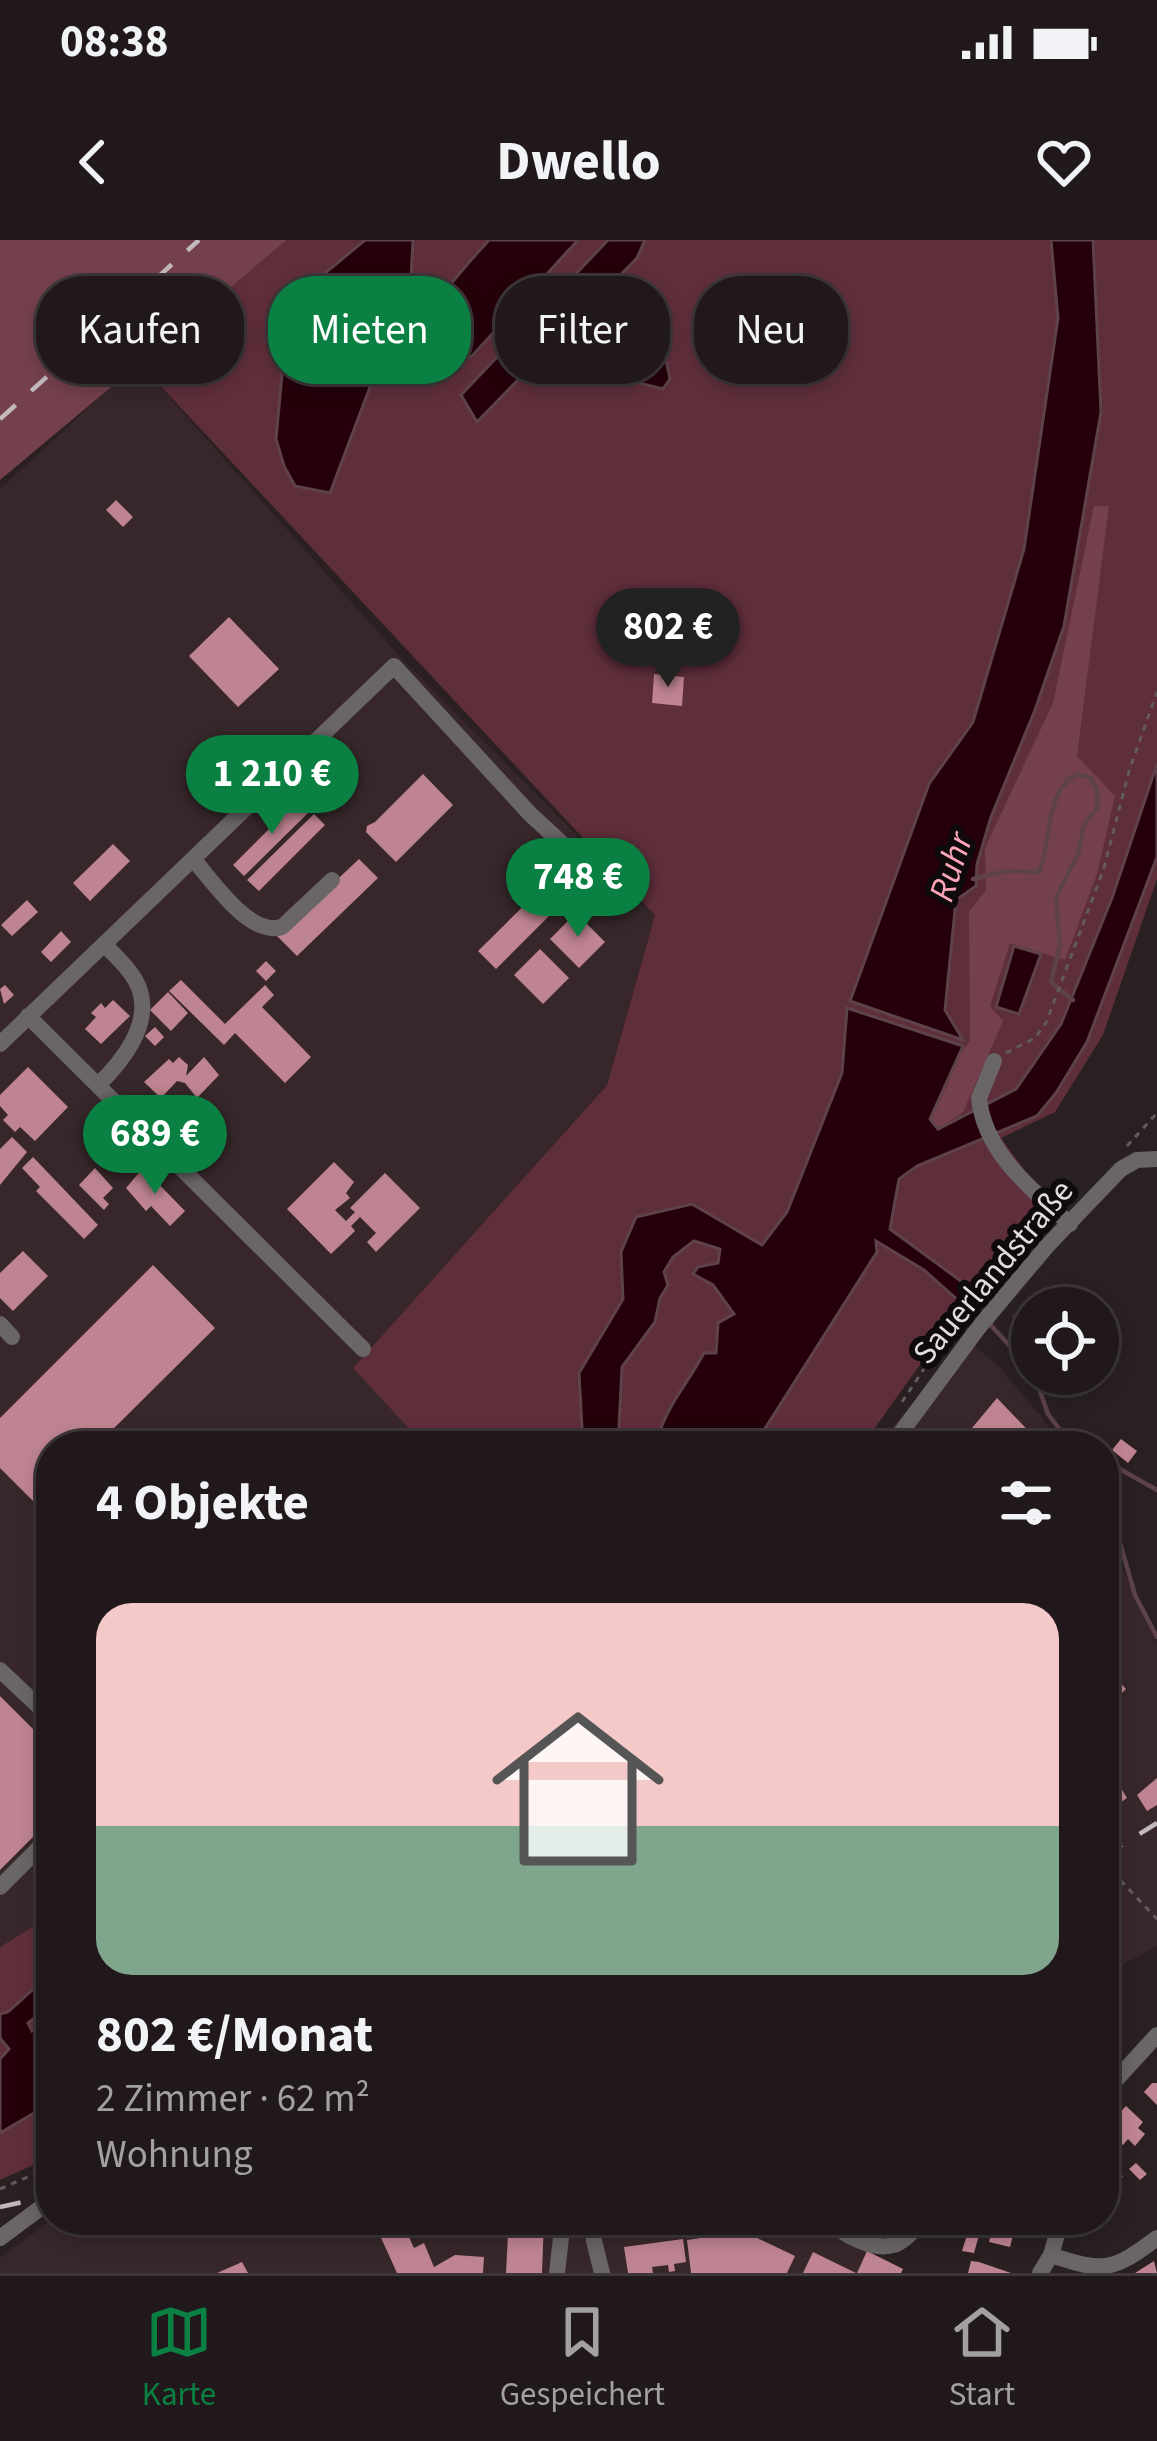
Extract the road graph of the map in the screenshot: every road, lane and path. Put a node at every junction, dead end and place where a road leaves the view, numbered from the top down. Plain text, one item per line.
1 (1157, 692) edge
2 (193, 859) junction
3 (332, 880) dead end
4 (605, 883) dead end
5 (104, 944) junction
6 (28, 1016) junction
7 (0, 1045) edge
8 (994, 1061) joint
9 (98, 1085) junction
10 (1157, 1159) edge
11 (1070, 1224) junction
12 (1022, 1249) dead end
13 (1005, 1311) junction
14 (1011, 1312) edge
15 (363, 1349) dead end
16 (895, 1412) dead end
17 (902, 1431) edge
18 (0, 1670) edge
19 (36, 1704) edge
20 (36, 1851) edge
21 (1119, 1879) edge
22 (0, 1887) edge
23 (1157, 1919) edge
24 (1157, 2035) edge
25 (1119, 2076) edge
26 (36, 2173) edge
27 (0, 2189) edge
28 (36, 2211) edge
29 (561, 2235) edge
30 (593, 2235) edge
31 (851, 2235) edge
32 (908, 2235) edge
33 (1057, 2235) edge
34 (0, 2238) edge
35 (1157, 2238) edge
36 (1051, 2255) junction
37 (557, 2273) edge
38 (602, 2273) edge
39 (1040, 2273) edge

1 - 8 path
2 - 3 street
2 - 4 street
2 - 5 street
5 - 6 street
5 - 9 street
6 - 7 street
6 - 9 street
8 - 11 street
9 - 15 street
10 - 11 street, Sauerlandstraße
11 - 13 street, Sauerlandstraße
12 - 16 path
13 - 14 path
13 - 17 street, Sauerlandstraße
18 - 19 street
20 - 22 street
21 - 23 path
24 - 25 street
26 - 27 path
28 - 34 street
29 - 37 street
30 - 38 street
31 - 32 street
33 - 36 street
35 - 36 street
36 - 39 street

